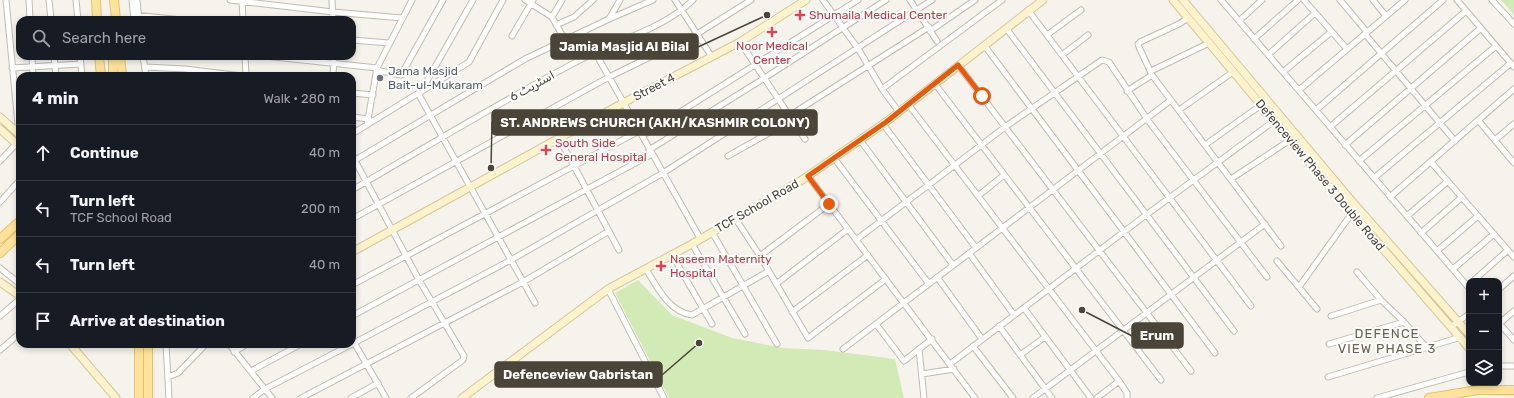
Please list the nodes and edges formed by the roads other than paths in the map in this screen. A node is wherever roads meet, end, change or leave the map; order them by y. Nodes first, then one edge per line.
1 (6, 0) edge
2 (29, 0) edge
3 (49, 0) edge
4 (76, 0) edge
5 (96, 0) edge
6 (114, 0) edge
7 (132, 0) edge
8 (138, 0) edge
9 (230, 0) edge
10 (332, 0) edge
11 (412, 0) edge
12 (443, 0) edge
13 (473, 0) edge
14 (503, 0) edge
15 (525, 0) edge
16 (562, 0) edge
17 (593, 0) edge
18 (620, 0) edge
19 (653, 0) edge
20 (675, 0) edge
21 (693, 0) edge
22 (751, 0) edge
23 (806, 0) edge
24 (824, 0) edge
25 (858, 0) edge
26 (886, 0) edge
27 (910, 0) edge
28 (932, 0) edge
29 (975, 0) edge
30 (1002, 0) edge
31 (1043, 0) edge
32 (1262, 0) edge
33 (1298, 0) edge
34 (1304, 0) edge
35 (1340, 0) edge
36 (1373, 0) edge
37 (1405, 0) edge
38 (1443, 0) edge
39 (1457, 0) edge
40 (1492, 0) edge
41 (242, 1) edge
42 (1181, 1) edge
43 (1224, 1) edge
44 (532, 2) edge
45 (916, 9) junction
46 (1028, 10) junction
47 (1081, 10) dead end
48 (682, 11) junction
49 (1466, 11) junction
50 (333, 12) junction
51 (1315, 13) junction
52 (30, 16) edge
53 (51, 16) edge
54 (78, 16) edge
55 (97, 16) edge
56 (116, 16) edge
57 (136, 16) edge
58 (136, 16) edge
59 (243, 16) edge
60 (333, 16) edge
61 (835, 16) junction
62 (1386, 16) junction
63 (402, 18) junction
64 (552, 18) junction
65 (1188, 18) junction
66 (609, 19) junction
67 (1238, 21) junction
68 (1514, 24) edge
69 (556, 25) junction
70 (844, 28) junction
71 (1006, 28) junction
72 (1481, 28) junction
73 (930, 29) junction
74 (583, 31) junction
75 (1331, 32) junction
76 (1366, 33) junction
77 (697, 34) junction
78 (1047, 35) junction
79 (1088, 35) dead end
80 (512, 36) dead end
81 (1254, 39) junction
82 (356, 40) edge
83 (565, 40) junction
84 (937, 41) dead end
85 (740, 42) junction
86 (389, 43) junction
87 (1220, 43) junction
88 (984, 45) junction
89 (1211, 45) junction
90 (1496, 46) junction
91 (857, 47) junction
92 (1347, 49) junction
93 (594, 52) junction
94 (1381, 53) junction
95 (1062, 55) junction
96 (1268, 55) junction
97 (712, 57) junction
98 (32, 60) edge
99 (54, 60) edge
100 (80, 60) edge
101 (99, 60) edge
102 (113, 60) edge
103 (120, 60) edge
104 (144, 60) edge
105 (245, 60) edge
106 (296, 60) edge
107 (334, 60) edge
108 (81, 64) junction
109 (55, 65) junction
110 (334, 65) junction
111 (958, 65) junction
112 (1512, 65) edge
113 (754, 66) junction
114 (868, 66) junction
115 (32, 67) junction
116 (145, 67) junction
117 (12, 68) junction
118 (376, 69) junction
119 (1396, 71) junction
120 (33, 72) edge
121 (56, 72) edge
122 (82, 72) edge
123 (101, 72) edge
124 (113, 72) edge
125 (122, 72) edge
126 (146, 72) edge
127 (209, 72) edge
128 (246, 72) edge
129 (333, 72) edge
130 (1233, 72) junction
131 (1283, 72) junction
132 (1152, 73) junction
133 (1078, 75) junction
134 (609, 77) junction
135 (763, 79) junction
136 (935, 84) junction
137 (1411, 88) junction
138 (882, 89) junction
139 (1514, 89) edge
140 (1299, 90) junction
141 (1127, 91) junction
142 (356, 93) edge
143 (1054, 93) junction
144 (419, 94) junction
145 (372, 95) junction
146 (777, 98) junction
147 (1171, 100) junction
148 (623, 103) junction
149 (908, 104) junction
150 (1261, 105) junction
151 (1425, 106) junction
152 (1031, 109) junction
153 (1179, 110) junction
154 (1316, 110) junction
155 (16, 111) edge
156 (899, 112) junction
157 (431, 116) junction
158 (0, 117) edge
159 (356, 117) edge
160 (791, 118) junction
161 (369, 119) junction
162 (1147, 119) junction
163 (1478, 120) junction
164 (1274, 121) junction
165 (1440, 123) junction
166 (882, 124) junction
167 (1514, 124) edge
168 (368, 125) junction
169 (1005, 127) junction
170 (1330, 127) junction
171 (0, 129) edge
172 (639, 130) junction
173 (16, 131) edge
174 (356, 132) edge
175 (16, 134) edge
176 (442, 136) junction
177 (642, 136) junction
178 (1124, 136) junction
179 (9, 137) junction
180 (559, 138) junction
181 (805, 139) dead end
182 (860, 140) junction
183 (1290, 140) junction
184 (1495, 140) junction
185 (1454, 141) junction
186 (16, 143) edge
187 (1345, 144) junction
188 (1205, 145) junction
189 (1299, 145) junction
190 (982, 146) junction
191 (16, 147) edge
192 (651, 152) junction
193 (1100, 154) junction
194 (728, 156) dead end
195 (834, 158) junction
196 (356, 159) edge
197 (1513, 159) edge
198 (0, 161) edge
199 (456, 161) junction
200 (1359, 161) junction
201 (1218, 162) junction
202 (1431, 162) junction
203 (356, 166) edge
204 (574, 166) junction
205 (956, 166) junction
206 (1078, 171) junction
207 (663, 173) junction
208 (1004, 175) junction
209 (808, 176) junction
210 (1374, 178) junction
211 (1231, 179) junction
212 (1194, 180) junction
213 (1448, 181) junction
214 (366, 182) junction
215 (16, 184) edge
216 (929, 185) junction
217 (470, 187) junction
218 (356, 188) edge
219 (586, 189) junction
220 (1053, 190) junction
221 (978, 196) junction
222 (1170, 197) junction
223 (1390, 197) junction
224 (1462, 197) junction
225 (0, 202) edge
226 (379, 203) junction
227 (906, 203) junction
228 (829, 204) junction
229 (1029, 208) junction
230 (598, 211) junction
231 (1352, 213) junction
232 (485, 214) junction
233 (1146, 215) junction
234 (1407, 216) junction
235 (1478, 216) junction
236 (356, 217) edge
237 (735, 218) junction
238 (881, 221) junction
239 (1265, 224) junction
240 (16, 225) edge
241 (1002, 228) junction
242 (393, 229) junction
243 (848, 229) junction
244 (609, 231) junction
245 (712, 232) junction
246 (1124, 232) junction
247 (1421, 233) junction
248 (1494, 234) junction
249 (498, 237) junction
250 (699, 237) junction
251 (16, 238) edge
252 (0, 239) edge
253 (856, 240) junction
254 (1241, 242) junction
255 (692, 244) junction
256 (1281, 246) dead end
257 (976, 248) junction
258 (356, 250) edge
259 (619, 250) dead end
260 (1099, 250) junction
261 (1508, 250) junction
262 (1437, 251) junction
263 (0, 253) edge
264 (969, 253) junction
265 (672, 254) junction
266 (868, 254) junction
267 (406, 256) junction
268 (760, 256) junction
269 (1514, 256) edge
270 (511, 260) junction
271 (1217, 261) junction
272 (1278, 261) dead end
273 (953, 265) junction
274 (0, 268) edge
275 (646, 268) junction
276 (1075, 269) junction
277 (1453, 269) junction
278 (769, 271) junction
279 (1357, 272) dead end
280 (1514, 276) edge
281 (1267, 277) dead end
282 (937, 278) junction
283 (1194, 278) junction
284 (1476, 278) edge
285 (886, 279) junction
286 (419, 280) junction
287 (16, 281) edge
288 (0, 282) edge
289 (356, 282) edge
290 (523, 282) junction
291 (776, 284) junction
292 (929, 284) junction
293 (1466, 284) edge
294 (1502, 286) edge
295 (744, 287) junction
296 (1299, 287) junction
297 (1049, 288) junction
298 (608, 289) junction
299 (16, 293) edge
300 (1171, 295) junction
301 (723, 296) junction
302 (1381, 300) junction
303 (16, 302) edge
304 (432, 302) junction
305 (904, 302) junction
306 (534, 303) dead end
307 (1251, 306) dead end
308 (702, 308) junction
309 (1024, 308) junction
310 (1317, 309) dead end
311 (1514, 311) edge
312 (792, 312) junction
313 (1147, 313) junction
314 (356, 314) edge
315 (1014, 315) junction
316 (0, 316) edge
317 (1331, 316) dead end
318 (1466, 316) edge
319 (1502, 321) edge
320 (444, 322) junction
321 (1404, 322) junction
322 (1459, 322) junction
323 (712, 324) dead end
324 (876, 324) junction
325 (999, 326) junction
326 (1452, 326) junction
327 (1502, 326) edge
328 (1122, 330) junction
329 (1466, 330) edge
330 (1234, 331) dead end
331 (744, 334) dead end
332 (16, 336) edge
333 (1045, 337) junction
334 (1461, 337) junction
335 (932, 339) junction
336 (982, 339) junction
337 (356, 340) edge
338 (1514, 340) edge
339 (777, 344) dead end
340 (1329, 344) dead end
341 (1466, 344) edge
342 (974, 346) junction
343 (1426, 347) junction
344 (73, 348) edge
345 (139, 348) edge
346 (148, 348) edge
347 (166, 348) edge
348 (202, 348) edge
349 (232, 348) edge
350 (240, 348) edge
351 (294, 348) edge
352 (341, 348) edge
353 (356, 348) edge
354 (843, 349) dead end
355 (919, 349) junction
356 (0, 350) edge
357 (1095, 350) junction
358 (234, 352) junction
359 (1215, 353) dead end
360 (1020, 355) junction
361 (366, 364) junction
362 (950, 364) junction
363 (1502, 366) edge
364 (1514, 366) edge
365 (954, 369) junction
366 (1070, 370) junction
367 (1191, 370) dead end
368 (251, 371) junction
369 (1466, 373) edge
370 (922, 374) junction
371 (168, 377) junction
372 (1328, 377) dead end
373 (1161, 380) dead end
374 (1119, 381) junction
375 (378, 383) junction
376 (265, 389) junction
377 (1045, 389) junction
378 (1514, 390) edge
379 (139, 395) edge
380 (116, 398) edge
381 (148, 398) edge
382 (169, 398) edge
383 (253, 398) edge
384 (272, 398) edge
385 (301, 398) edge
386 (351, 398) edge
387 (386, 398) edge
388 (411, 398) edge
389 (462, 398) edge
390 (664, 398) edge
391 (924, 398) edge
392 (975, 398) edge
393 (1013, 398) edge
394 (1033, 398) edge
395 (1052, 398) edge
396 (1091, 398) edge
397 (1097, 398) edge
398 (1127, 398) edge
399 (1376, 398) edge
400 (1429, 398) edge

1 - 117 street
2 - 52 street
3 - 53 street
4 - 54 street
5 - 55 main road
6 - 56 main road
7 - 57 street
8 - 58 street
9 - 41 street
10 - 50 street
11 - 63 street
12 - 118 street
13 - 144 street
14 - 144 street
15 - 44 street
16 - 64 street
17 - 69 street
18 - 66 street
19 - 66 street
20 - 48 street
21 - 48 street, اسٹریٹ 6
22 - 77 street
23 - 85 street, Street 4
24 - 61 street
25 - 61 street
26 - 70 street
27 - 45 street
28 - 45 street
29 - 73 street
30 - 138 street
31 - 46 street, TCF School Road
32 - 67 street
33 - 81 street
34 - 51 street
35 - 76 street
36 - 62 street
37 - 62 street
38 - 94 street
39 - 49 street
40 - 68 street
41 - 50 street
41 - 59 street
42 - 65 street, Defenceview Phase 3 Double Road
42 - 87 street
43 - 67 street
44 - 64 street
44 - 80 street
45 - 73 street
45 - 91 street
46 - 71 street, TCF School Road
46 - 78 street
47 - 78 street
48 - 77 street
48 - 93 street, اسٹریٹ 6
49 - 72 street
49 - 119 street
50 - 60 street
50 - 63 street
51 - 75 street
51 - 96 street
61 - 70 street
61 - 113 street
62 - 76 street
63 - 86 street
64 - 69 street
65 - 89 street, Defenceview Phase 3 Double Road
65 - 132 street
66 - 74 street
67 - 81 street
69 - 83 street
70 - 91 street
70 - 135 street
71 - 88 street, TCF School Road
71 - 143 street
72 - 90 street
72 - 137 street
73 - 84 street
73 - 114 street
74 - 83 street
74 - 93 street
75 - 92 street
75 - 131 street
76 - 92 street
76 - 94 street
77 - 97 street
77 - 134 street
78 - 95 street
79 - 95 street
81 - 96 street
82 - 86 street
83 - 157 street
85 - 97 street, Street 4
85 - 113 street
86 - 118 street
87 - 89 street
87 - 189 street
88 - 111 street, TCF School Road
88 - 152 street
89 - 130 street, Defenceview Phase 3 Double Road
89 - 132 street
90 - 112 street
90 - 151 street
91 - 114 street
91 - 146 street
92 - 140 street
93 - 134 street
93 - 176 street, اسٹریٹ 6
94 - 119 street
94 - 154 street
95 - 133 street
96 - 131 street
97 - 148 street, Street 4
98 - 115 street
99 - 109 street
100 - 108 street
101 - 123 main road
102 - 124 main road
103 - 125 main road
104 - 116 street
105 - 128 street
106 - 110 street
107 - 110 street
108 - 109 street
108 - 122 street
109 - 115 street
109 - 121 street
110 - 118 street
110 - 129 street
111 - 136 street, TCF School Road
111 - 169 street
112 - 165 street
113 - 135 street
113 - 177 street
114 - 138 street
114 - 160 street
115 - 117 street
115 - 120 street
116 - 126 street
116 - 127 street
117 - 155 street
118 - 145 street
119 - 137 street
119 - 170 street
130 - 150 street, Defenceview Phase 3 Double Road
130 - 153 street
131 - 140 street
132 - 141 street
132 - 147 street
133 - 141 street
133 - 143 street
133 - 178 street
134 - 148 street
134 - 199 street
135 - 146 street
135 - 192 street
136 - 149 street, TCF School Road
136 - 190 street
137 - 151 street
137 - 187 street
138 - 156 street
139 - 163 street
140 - 154 street
141 - 162 street
142 - 145 street
143 - 152 street
143 - 193 street
144 - 157 street
144 - 168 street
145 - 161 street
146 - 160 street
146 - 207 street
147 - 153 street
147 - 162 street
148 - 172 street
148 - 180 street, Street 4
149 - 156 street, TCF School Road
149 - 205 street
150 - 164 street, Defenceview Phase 3 Double Road
150 - 188 street
151 - 165 street
151 - 200 street
152 - 169 street
152 - 206 street
153 - 188 street
154 - 170 street
156 - 166 street, TCF School Road
157 - 176 street
157 - 196 street
158 - 173 street
159 - 161 street
160 - 181 street
160 - 194 street
161 - 168 street
162 - 178 street
162 - 212 street
163 - 184 street
163 - 185 street
164 - 183 street, Defenceview Phase 3 Double Road
164 - 201 street
165 - 185 street
165 - 210 street
166 - 182 street, TCF School Road
166 - 216 street
167 - 184 street
168 - 174 street
169 - 190 street
169 - 220 street
170 - 187 street
171 - 179 street
172 - 177 street
172 - 204 street
175 - 179 street
176 - 199 street
176 - 214 street, اسٹریٹ 6
177 - 192 street
178 - 193 street
178 - 222 street
179 - 186 street
180 - 204 street
180 - 217 street, Street 4
182 - 195 street, TCF School Road
182 - 227 street
183 - 189 street, Defenceview Phase 3 Double Road
183 - 211 street
184 - 197 street
185 - 202 street
187 - 200 street
188 - 201 street
189 - 231 street, Defenceview Phase 3 Double Road
189 - 322 street
190 - 205 street
190 - 208 street
191 - 198 street
192 - 207 street
192 - 219 street
193 - 206 street
193 - 233 street
195 - 209 street, TCF School Road
195 - 238 street
199 - 217 street
199 - 226 street
200 - 210 street
201 - 211 street
201 - 212 street
202 - 213 street
202 - 223 street
203 - 214 street
204 - 219 street
204 - 232 street
205 - 216 street
205 - 221 street
206 - 220 street
206 - 246 street
207 - 230 street
207 - 250 street
208 - 221 street
208 - 229 street
209 - 228 street
209 - 237 street, TCF School Road
210 - 223 street
211 - 239 street
212 - 222 street
212 - 254 street
213 - 224 street
213 - 234 street
214 - 218 street, اسٹریٹ 6
214 - 226 street
215 - 225 street
216 - 227 street
216 - 257 street
217 - 232 street
217 - 242 street, Street 4
219 - 230 street
219 - 249 street
220 - 229 street
220 - 260 street
221 - 241 street
222 - 233 street
222 - 271 street
223 - 234 street
224 - 235 street
224 - 247 street
226 - 236 street
226 - 242 street
227 - 238 street
227 - 273 street
228 - 243 street
228 - 268 street
229 - 241 street
229 - 276 street
230 - 244 street
230 - 270 street
231 - 296 street
231 - 326 street, Defenceview Phase 3 Double Road
232 - 249 street
232 - 267 street
233 - 246 street
233 - 283 street
234 - 247 street
235 - 248 street
235 - 262 street
237 - 245 street, TCF School Road
237 - 268 street
238 - 253 street
238 - 292 street
239 - 254 street
239 - 256 street
240 - 252 main road
241 - 257 street
241 - 297 street
242 - 258 street, Street 4
242 - 267 street
243 - 253 street
243 - 291 street
244 - 259 street
244 - 290 street
245 - 250 street, TCF School Road
245 - 295 street
246 - 260 street
246 - 300 street
247 - 262 street
248 - 261 street
248 - 277 street
249 - 270 street
249 - 286 street
250 - 255 street, TCF School Road
251 - 263 main road
253 - 266 street
254 - 271 street
254 - 281 street
255 - 265 street, TCF School Road
255 - 301 street
257 - 264 street
260 - 276 street
260 - 313 street
261 - 269 street
261 - 284 street
262 - 277 street
264 - 273 street
264 - 315 street
265 - 275 street, TCF School Road
265 - 308 street
266 - 285 street
266 - 312 street
267 - 286 street
267 - 289 street
268 - 278 street
270 - 290 street
270 - 304 street
271 - 283 street
271 - 307 street
272 - 296 street
273 - 282 street
274 - 287 street
275 - 298 street, TCF School Road
275 - 308 street
276 - 297 street
276 - 328 street
277 - 293 street
278 - 291 street
278 - 295 street
279 - 302 street
280 - 294 street
282 - 292 street
282 - 336 street
283 - 300 street
283 - 330 street
285 - 305 street
285 - 312 street
286 - 304 street
286 - 314 street
288 - 299 street
290 - 306 street
290 - 320 street
291 - 312 street
292 - 305 street
295 - 301 street
295 - 339 street
296 - 310 street
297 - 309 street
297 - 357 street
298 - 389 street, TCF School Road
298 - 390 street
300 - 313 street
300 - 359 street
301 - 308 street
301 - 331 street
302 - 317 street
302 - 321 street
303 - 316 street
304 - 320 street
304 - 337 street
305 - 324 street
305 - 335 street
308 - 323 street
309 - 315 street
309 - 333 street
311 - 319 street
313 - 328 street
313 - 367 street
315 - 325 street
318 - 322 street
320 - 361 street
320 - 388 street
321 - 340 street
321 - 343 street
322 - 326 street
322 - 329 street
324 - 354 street
324 - 355 street
325 - 336 street
325 - 360 street
326 - 334 street, Defenceview Phase 3 Double Road
327 - 338 street
328 - 357 street
328 - 373 street
332 - 356 street
333 - 360 street
333 - 366 street
334 - 341 street, Defenceview Phase 3 Double Road
334 - 343 street
335 - 355 street
335 - 362 street
336 - 342 street
342 - 362 street
342 - 393 street
343 - 372 street
344 - 380 street
345 - 379 main road
346 - 381 main road
347 - 371 street
348 - 371 street
349 - 358 street
350 - 358 street
351 - 368 street
352 - 376 street
353 - 361 street
355 - 370 street
357 - 366 street
357 - 374 street
358 - 368 street
360 - 377 street
361 - 375 street
361 - 385 street
362 - 365 street
363 - 364 street
365 - 370 street
365 - 392 street
366 - 377 street
366 - 396 street
368 - 376 street
369 - 399 street
370 - 391 street
371 - 382 street
374 - 397 street
374 - 398 street
375 - 386 street
375 - 387 street
376 - 383 street
376 - 384 street
377 - 394 street
377 - 395 street
378 - 400 main road

